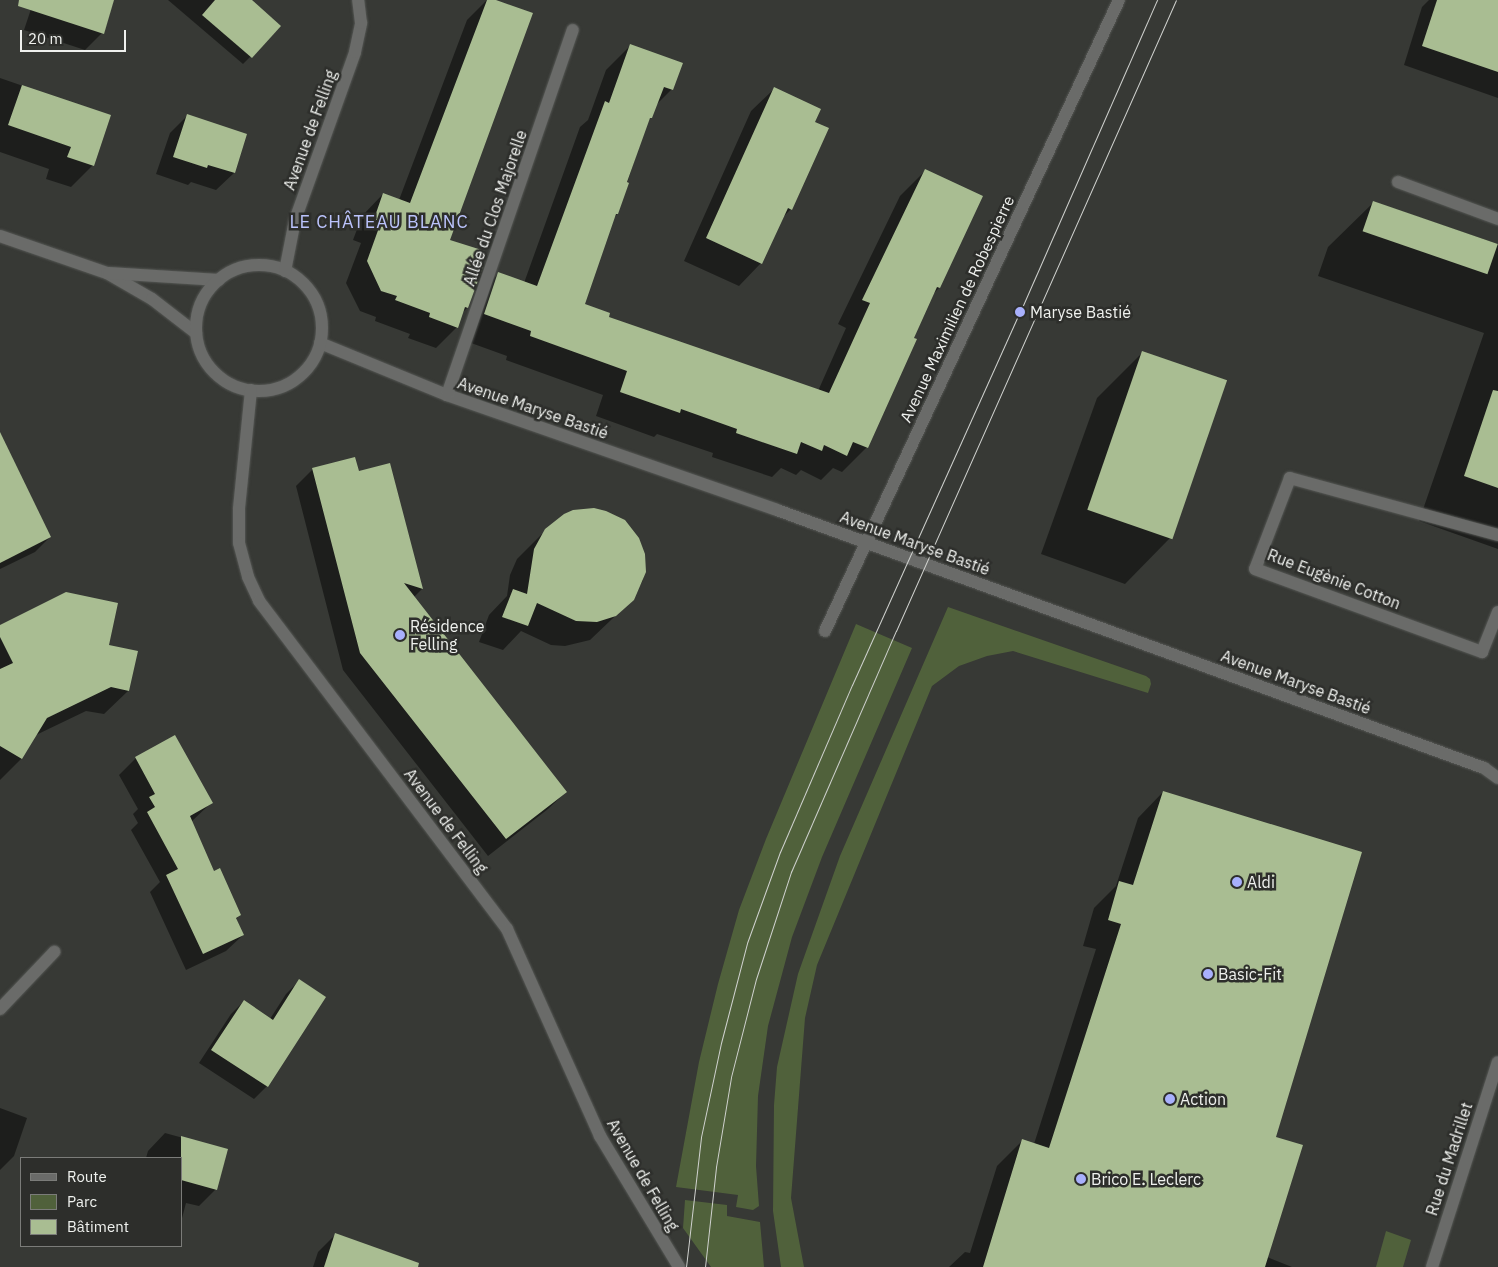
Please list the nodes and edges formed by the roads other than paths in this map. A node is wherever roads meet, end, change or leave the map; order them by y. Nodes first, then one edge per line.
1 (358, 0) edge
2 (1119, 0) edge
3 (573, 30) dead end
4 (1398, 182) dead end
5 (1498, 219) edge
6 (0, 236) edge
7 (285, 271) junction
8 (107, 273) junction
9 (219, 280) junction
10 (196, 333) junction
11 (320, 343) junction
12 (251, 390) junction
13 (447, 396) junction
14 (1498, 535) edge
15 (866, 542) junction
16 (1498, 612) edge
17 (825, 631) dead end
18 (1498, 778) edge
19 (54, 952) dead end
20 (0, 1009) edge
21 (1498, 1062) edge
22 (679, 1267) edge
23 (1432, 1267) edge

1 - 7 street, Avenue de Felling
2 - 15 street, Avenue Maximilien de Robespierre
3 - 13 street, Allée du Clos Majorelle
4 - 5 street
6 - 8 street
7 - 9 street
7 - 11 street
8 - 9 street
8 - 10 street
9 - 10 street
10 - 12 street
11 - 12 street
11 - 13 street, Avenue Maryse Bastié
12 - 22 street, Avenue de Felling
13 - 15 street, Avenue Maryse Bastié
14 - 16 street, Rue Eugènie Cotton
15 - 17 street, Avenue Maximilien de Robespierre
15 - 18 street, Avenue Maryse Bastié
19 - 20 street
21 - 23 street, Rue du Madrillet

